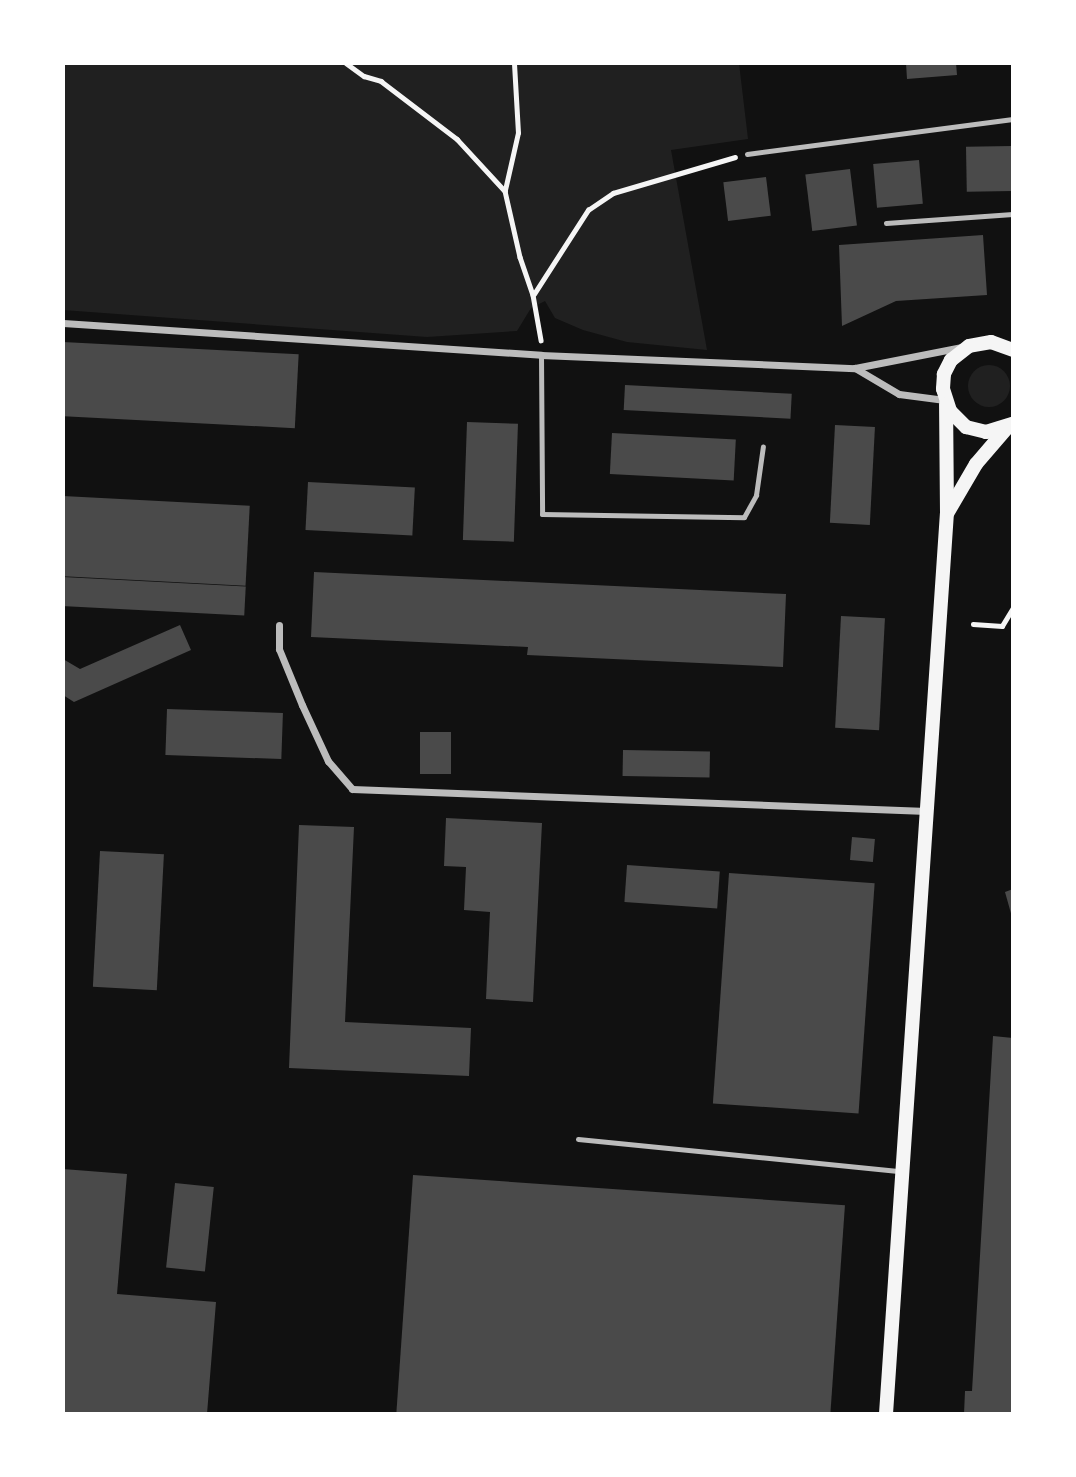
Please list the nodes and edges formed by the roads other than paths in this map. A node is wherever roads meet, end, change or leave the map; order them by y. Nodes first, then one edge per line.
1 (1013, 119) edge
2 (747, 154) road end
3 (1013, 214) edge
4 (886, 223) dead end
5 (63, 323) edge
6 (969, 346) junction
7 (1013, 350) edge
8 (541, 355) junction
9 (855, 368) junction
10 (945, 402) junction
11 (1010, 426) edge
12 (763, 446) dead end
13 (947, 513) junction
14 (279, 625) dead end
15 (929, 811) junction
16 (578, 1139) dead end
17 (904, 1171) junction
18 (886, 1414) edge

1 - 2 lane
3 - 4 lane
5 - 8 street
6 - 7 main road
6 - 9 street
6 - 10 main road
8 - 9 street
8 - 12 lane
9 - 10 street
10 - 11 main road
10 - 13 main road
11 - 13 main road
13 - 15 main road
14 - 15 street
15 - 17 main road
16 - 17 lane
17 - 18 main road

